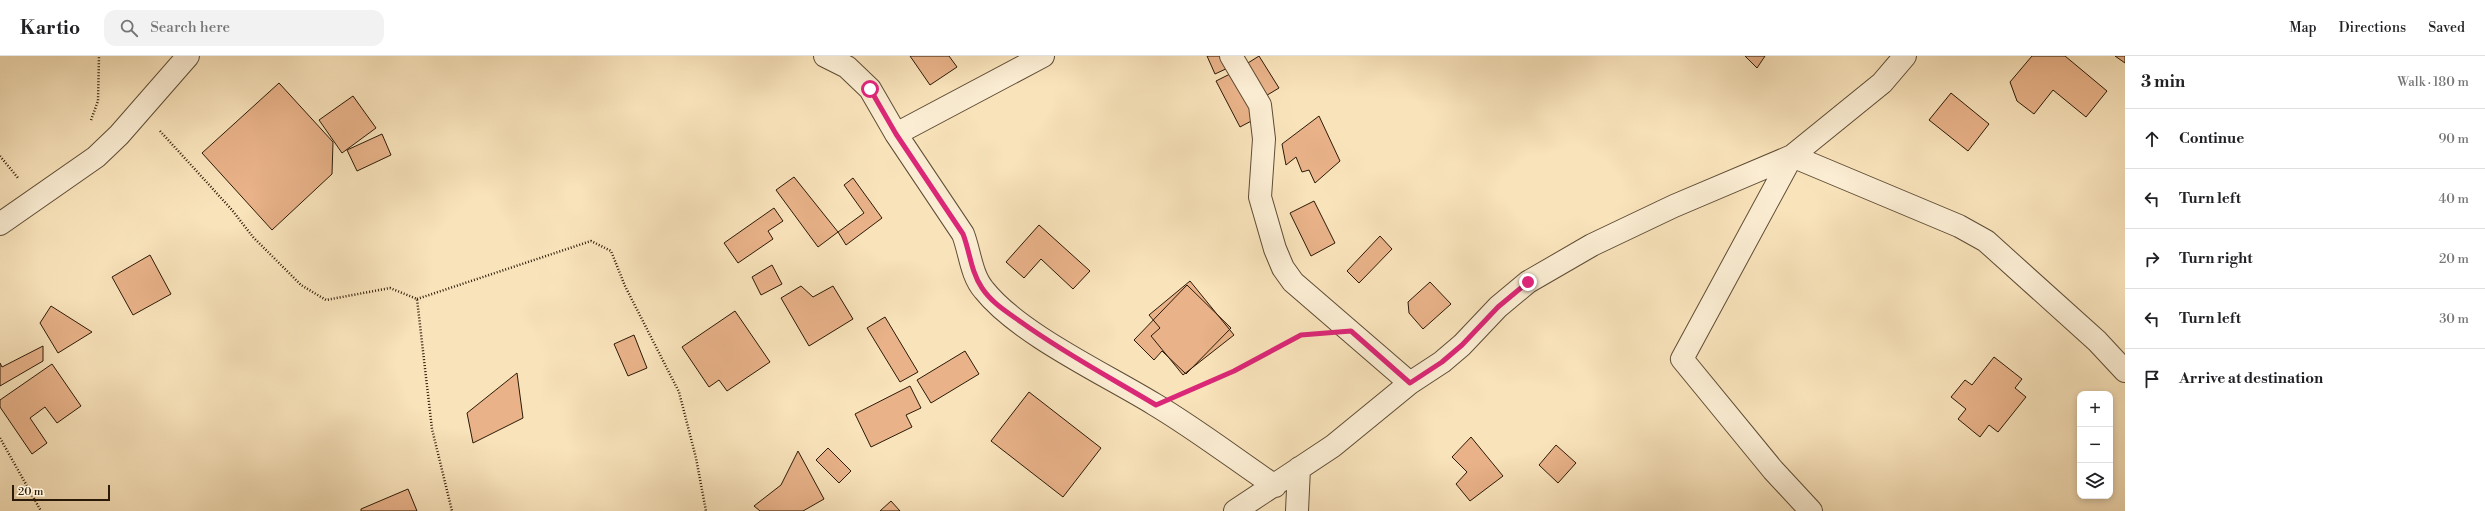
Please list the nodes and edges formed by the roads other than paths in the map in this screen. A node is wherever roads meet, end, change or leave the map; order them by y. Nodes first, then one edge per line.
1 (188, 56) edge
2 (824, 56) edge
3 (1043, 56) edge
4 (1231, 56) edge
5 (1905, 56) edge
6 (896, 134) junction
7 (1792, 156) junction
8 (0, 224) edge
9 (2125, 370) edge
10 (1410, 383) junction
11 (1299, 468) junction
12 (1274, 486) junction
13 (1235, 511) edge
14 (1297, 511) edge
15 (1811, 511) edge

1 - 8 street
2 - 6 street
3 - 6 street
4 - 10 street
5 - 7 street
6 - 12 street
7 - 9 street
7 - 10 street
7 - 15 street
10 - 11 street
11 - 12 street
11 - 14 street
12 - 13 street

